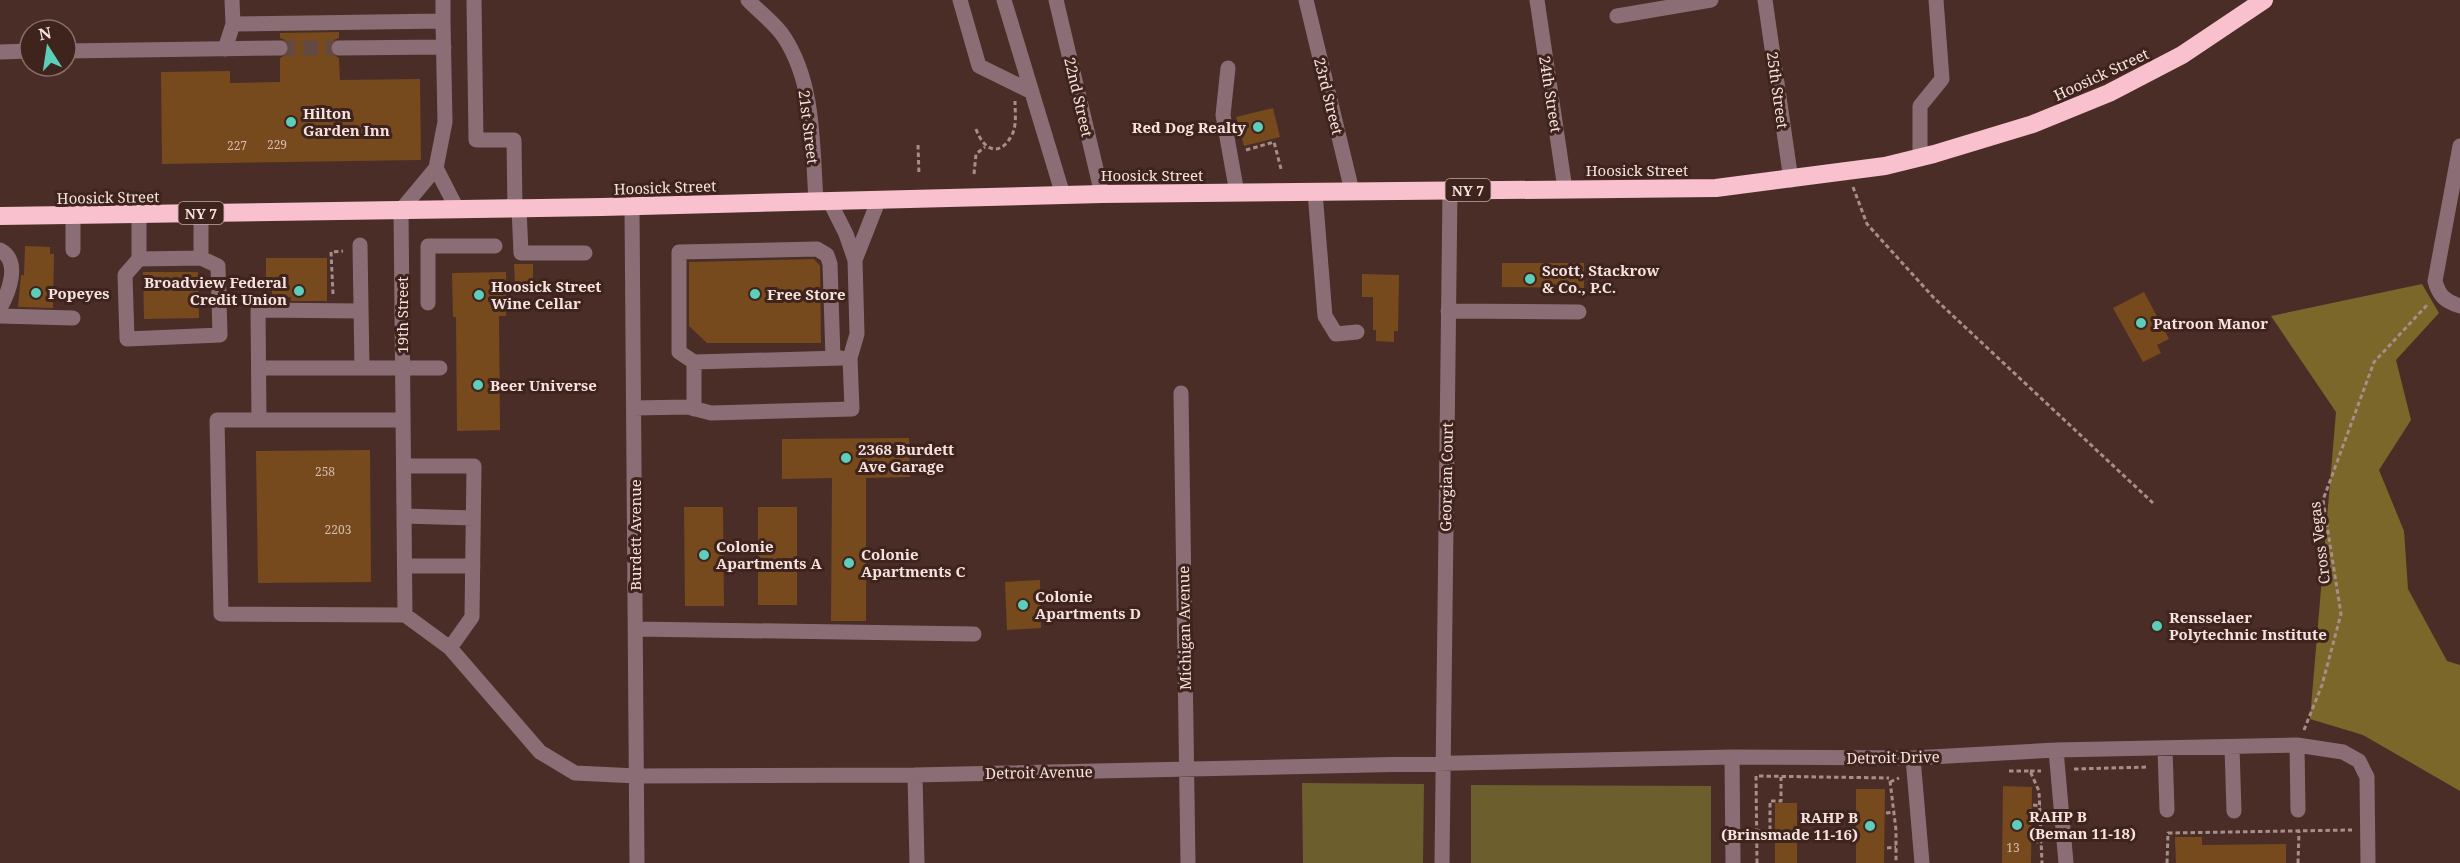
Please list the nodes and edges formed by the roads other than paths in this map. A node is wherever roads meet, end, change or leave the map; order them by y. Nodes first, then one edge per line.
1 (232, 0) edge
2 (443, 0) edge
3 (474, 0) edge
4 (748, 0) edge
5 (960, 0) edge
6 (1004, 0) edge
7 (1056, 0) edge
8 (1306, 0) edge
9 (1537, 0) edge
10 (1712, 0) edge
11 (1765, 0) edge
12 (1936, 0) edge
13 (2264, 0) edge
14 (1617, 16) dead end
15 (443, 21) junction
16 (233, 24) junction
17 (444, 46) junction
18 (280, 48) tunnel mouth
19 (339, 48) tunnel mouth
20 (225, 49) junction
21 (18, 51) edge
22 (78, 51) edge
23 (0, 52) edge
24 (1228, 68) dead end
25 (1032, 92) junction
26 (2460, 146) edge
27 (1920, 158) junction
28 (436, 168) junction
29 (1791, 180) junction
30 (1565, 189) junction
31 (1352, 191) junction
32 (1450, 191) junction
33 (1315, 192) junction
34 (1237, 193) junction
35 (1102, 194) junction
36 (1063, 195) junction
37 (879, 199) junction
38 (822, 200) junction
39 (632, 207) junction
40 (517, 208) junction
41 (457, 209) junction
42 (401, 210) junction
43 (201, 213) junction
44 (139, 214) junction
45 (73, 215) junction
46 (0, 216) edge
47 (495, 246) dead end
48 (354, 248) road end
49 (73, 249) dead end
50 (0, 250) edge
51 (585, 254) dead end
52 (201, 258) junction
53 (139, 259) junction
54 (855, 260) junction
55 (428, 277) junction
56 (402, 278) junction
57 (428, 303) dead end
58 (2460, 306) edge
59 (0, 308) edge
60 (361, 311) junction
61 (1448, 311) junction
62 (1579, 312) dead end
63 (0, 316) edge
64 (73, 318) dead end
65 (1357, 332) dead end
66 (833, 358) junction
67 (850, 358) junction
68 (694, 362) junction
69 (259, 368) junction
70 (362, 368) junction
71 (403, 368) junction
72 (440, 368) dead end
73 (1181, 393) dead end
74 (634, 408) junction
75 (694, 408) junction
76 (259, 420) junction
77 (403, 420) junction
78 (404, 466) junction
79 (404, 516) junction
80 (473, 519) junction
81 (405, 566) junction
82 (473, 566) junction
83 (405, 615) junction
84 (635, 629) junction
85 (974, 634) dead end
86 (450, 648) junction
87 (2297, 745) junction
88 (2232, 747) junction
89 (2166, 748) junction
90 (2056, 750) junction
91 (1732, 757) junction
92 (1913, 758) junction
93 (1442, 763) junction
94 (1186, 768) junction
95 (915, 775) junction
96 (637, 776) junction
97 (2167, 810) dead end
98 (2298, 810) dead end
99 (2234, 811) dead end
100 (637, 863) edge
101 (917, 863) edge
102 (1188, 863) edge
103 (1442, 863) edge
104 (1733, 863) edge
105 (1922, 863) edge
106 (2066, 863) edge
107 (2368, 863) edge

1 - 16 street
2 - 15 street
3 - 40 street
4 - 38 street, 21st Street
5 - 25 street
6 - 25 street
7 - 35 street, 22nd Street
8 - 31 street, 23rd Street
9 - 30 street, 24th Street
10 - 14 street
11 - 29 street, 25th Street
12 - 27 street
13 - 27 highway, Hoosick Street / NY 7
15 - 16 street
15 - 17 street
16 - 20 street
17 - 19 street
17 - 28 street
18 - 20 street
20 - 22 street
21 - 23 street
24 - 34 street
25 - 36 street
26 - 58 street
27 - 29 highway, Hoosick Street / NY 7
28 - 41 street
28 - 42 street
29 - 30 highway, Hoosick Street / NY 7
30 - 32 highway, Hoosick Street / NY 7
31 - 32 highway, Hoosick Street / NY 7
31 - 33 highway, Hoosick Street / NY 7
32 - 61 street, Georgian Court
33 - 34 highway, Hoosick Street / NY 7
33 - 65 street
34 - 35 highway, Hoosick Street / NY 7
35 - 36 highway, Hoosick Street / NY 7
36 - 37 highway, Hoosick Street / NY 7
37 - 38 highway, Hoosick Street / NY 7
37 - 54 street
38 - 39 highway, Hoosick Street / NY 7
38 - 54 street
39 - 40 highway, Hoosick Street / NY 7
39 - 74 street, Burdett Avenue
40 - 41 highway, Hoosick Street / NY 7
40 - 51 street
41 - 42 highway, Hoosick Street / NY 7
42 - 43 highway, Hoosick Street / NY 7
42 - 56 street, 19th Street
43 - 44 highway, Hoosick Street / NY 7
43 - 52 street
44 - 45 highway, Hoosick Street / NY 7
44 - 53 street
45 - 46 highway, Hoosick Street / NY 7
45 - 49 street
47 - 55 street
48 - 60 street
50 - 59 street
52 - 53 street
52 - 53 street
54 - 67 street
55 - 56 street
55 - 57 street
56 - 71 street, 19th Street
60 - 69 street
60 - 70 street
61 - 62 street
61 - 93 street, Georgian Court
63 - 64 street
66 - 67 street
66 - 68 street
66 - 68 street
67 - 75 street
68 - 75 street
69 - 70 street
69 - 76 street
70 - 71 street
71 - 72 street
71 - 77 street, 19th Street
73 - 94 street, Michigan Avenue
74 - 75 street
74 - 84 street, Burdett Avenue
76 - 77 street
76 - 83 street
77 - 78 street, 19th Street
78 - 79 street, 19th Street
78 - 80 street
79 - 80 street
79 - 81 street, 19th Street
80 - 82 street
81 - 82 street
81 - 83 street, 19th Street
82 - 86 street
83 - 86 street, Detroit Avenue
84 - 85 street
84 - 96 street, Burdett Avenue
86 - 96 street, Detroit Avenue
87 - 88 street, Detroit Drive
87 - 98 street
87 - 107 street, Detroit Drive
88 - 89 street, Detroit Drive
88 - 99 street
89 - 90 street, Detroit Drive
89 - 97 street
90 - 92 street, Detroit Drive
90 - 106 street
91 - 92 street, Detroit Drive
91 - 93 street, Detroit Drive
91 - 104 street
92 - 105 street
93 - 94 street, Detroit Avenue
93 - 103 street, Georgian Court
94 - 95 street, Detroit Avenue
94 - 102 street, Michigan Avenue
95 - 96 street, Detroit Avenue
95 - 101 street
96 - 100 street, Burdett Avenue

